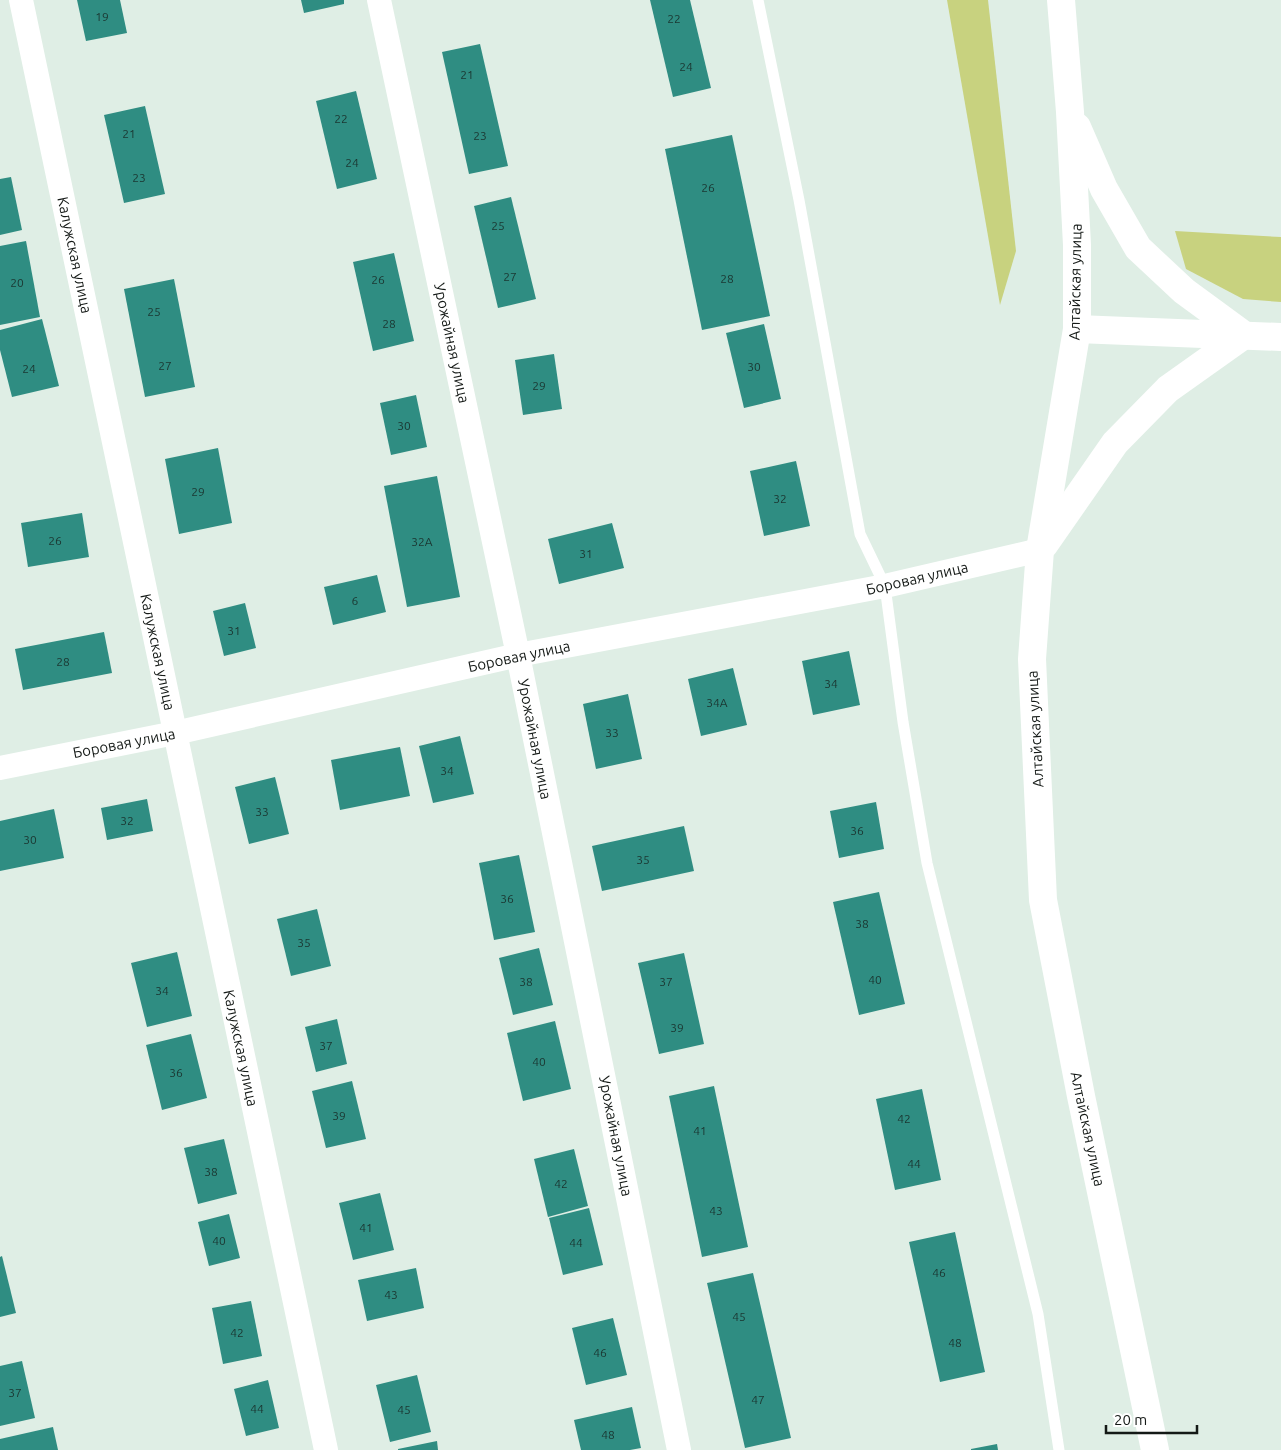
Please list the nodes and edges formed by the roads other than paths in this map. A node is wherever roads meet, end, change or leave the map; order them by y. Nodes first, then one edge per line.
1 (21, 0) edge
2 (379, 0) edge
3 (758, 0) edge
4 (1061, 0) edge
5 (1070, 112) junction
6 (1077, 328) junction
7 (1244, 335) junction
8 (1281, 337) edge
9 (1040, 550) junction
10 (885, 586) junction
11 (518, 655) junction
12 (175, 733) junction
13 (0, 768) edge
14 (326, 1450) edge
15 (679, 1450) edge
16 (1059, 1450) edge
17 (1155, 1450) edge

1 - 12 street, Калужская улица
2 - 11 street, Урожайная улица
3 - 10 lane
4 - 5 main road, Алтайская улица
5 - 6 main road, Алтайская улица
5 - 7 main road
6 - 7 main road
6 - 9 main road, Алтайская улица
7 - 8 main road
7 - 9 main road
9 - 10 street, Боровая улица
9 - 17 main road, Алтайская улица
10 - 11 street, Боровая улица
10 - 16 lane
11 - 12 street, Боровая улица
11 - 15 street, Урожайная улица
12 - 13 street, Боровая улица
12 - 14 street, Калужская улица

